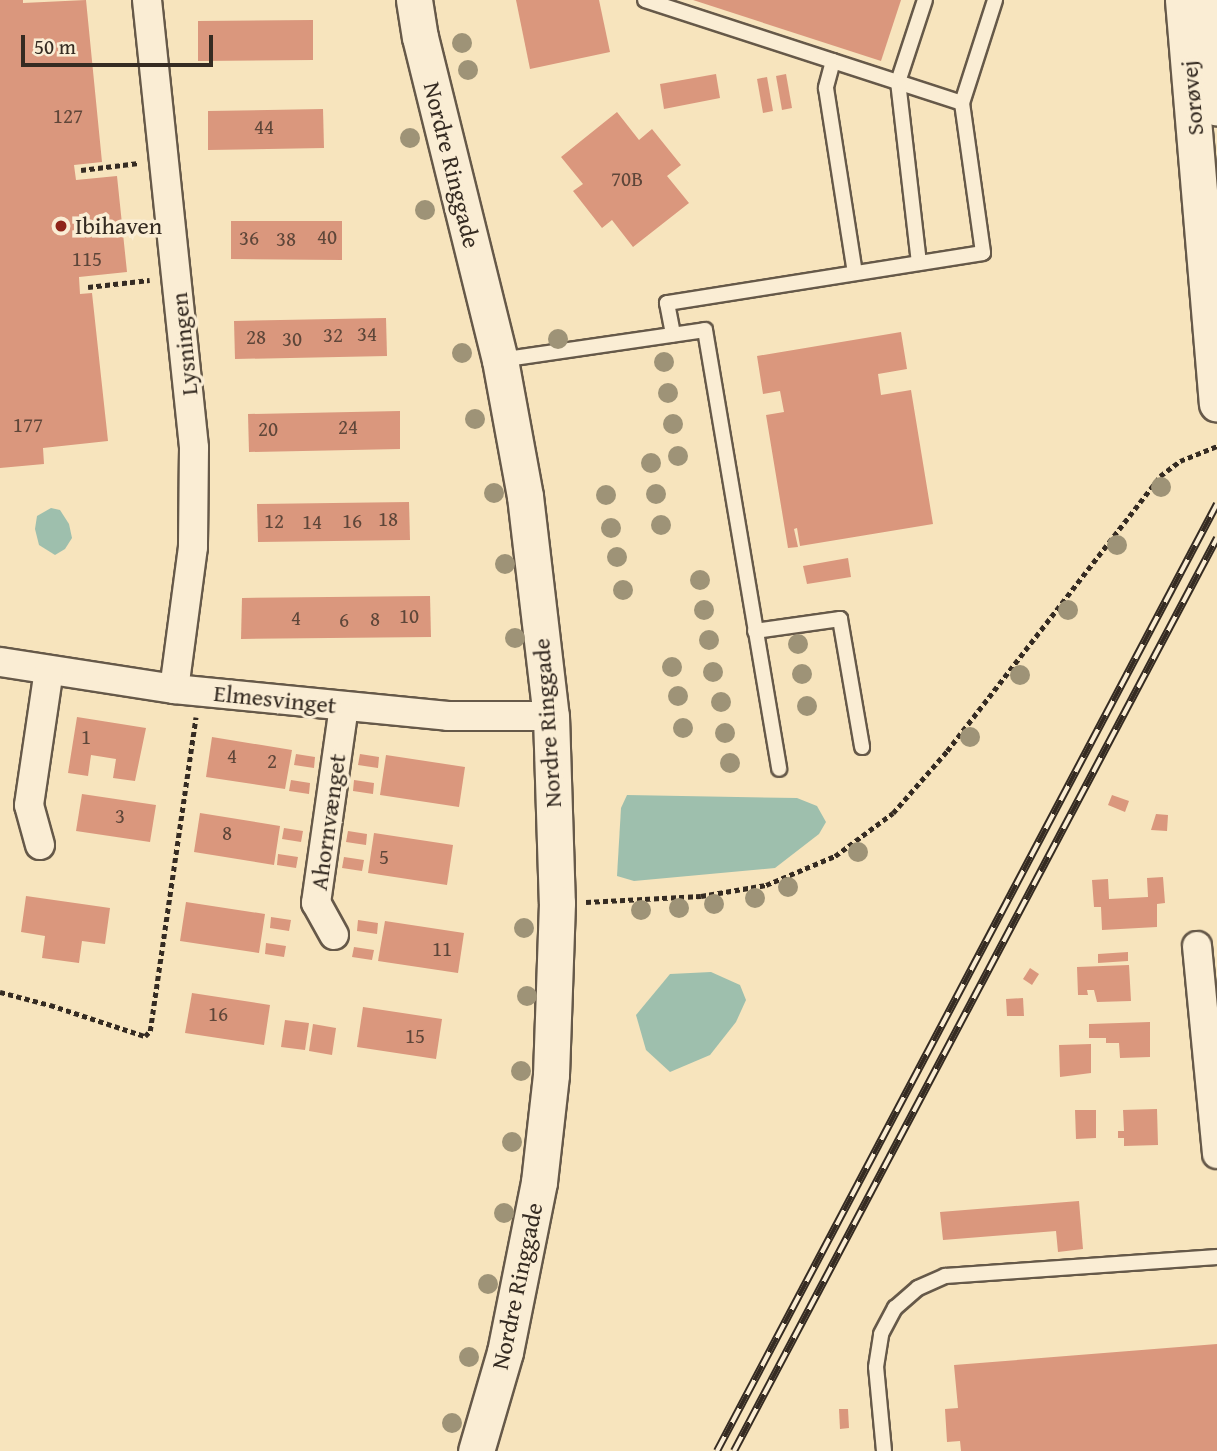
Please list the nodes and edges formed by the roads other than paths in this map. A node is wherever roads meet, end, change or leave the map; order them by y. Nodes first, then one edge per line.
1 (148, 0) edge
2 (414, 0) edge
3 (645, 0) edge
4 (925, 0) edge
5 (995, 0) edge
6 (1184, 0) edge
7 (1208, 0) edge
8 (834, 61) junction
9 (898, 82) junction
10 (962, 103) junction
11 (1217, 108) edge
12 (919, 263) junction
13 (856, 273) junction
14 (673, 334) junction
15 (500, 360) junction
16 (1217, 404) edge
17 (755, 631) junction
18 (0, 662) edge
19 (48, 670) junction
20 (187, 690) junction
21 (344, 706) junction
22 (551, 716) junction
23 (862, 747) dead end
24 (779, 769) dead end
25 (40, 845) dead end
26 (334, 935) dead end
27 (1197, 946) dead end
28 (1217, 1154) edge
29 (1217, 1257) edge
30 (476, 1451) edge
31 (884, 1451) edge

1 - 20 street, Lysningen
2 - 15 street, Nordre Ringgade
3 - 8 lane
4 - 9 lane
5 - 10 lane
6 - 16 street, Sorøvej
7 - 11 street, Sorøvej
8 - 9 lane
8 - 13 lane
9 - 10 lane
9 - 12 lane
10 - 12 lane
12 - 13 lane
13 - 14 lane
14 - 15 lane
14 - 17 lane
15 - 22 street, Nordre Ringgade
17 - 23 lane
17 - 24 lane
18 - 19 street, Elmesvinget
19 - 20 street, Elmesvinget
19 - 25 street
20 - 21 street, Elmesvinget
21 - 22 street, Elmesvinget
21 - 26 street, Ahornvænget
22 - 30 street, Nordre Ringgade
27 - 28 street
29 - 31 lane

